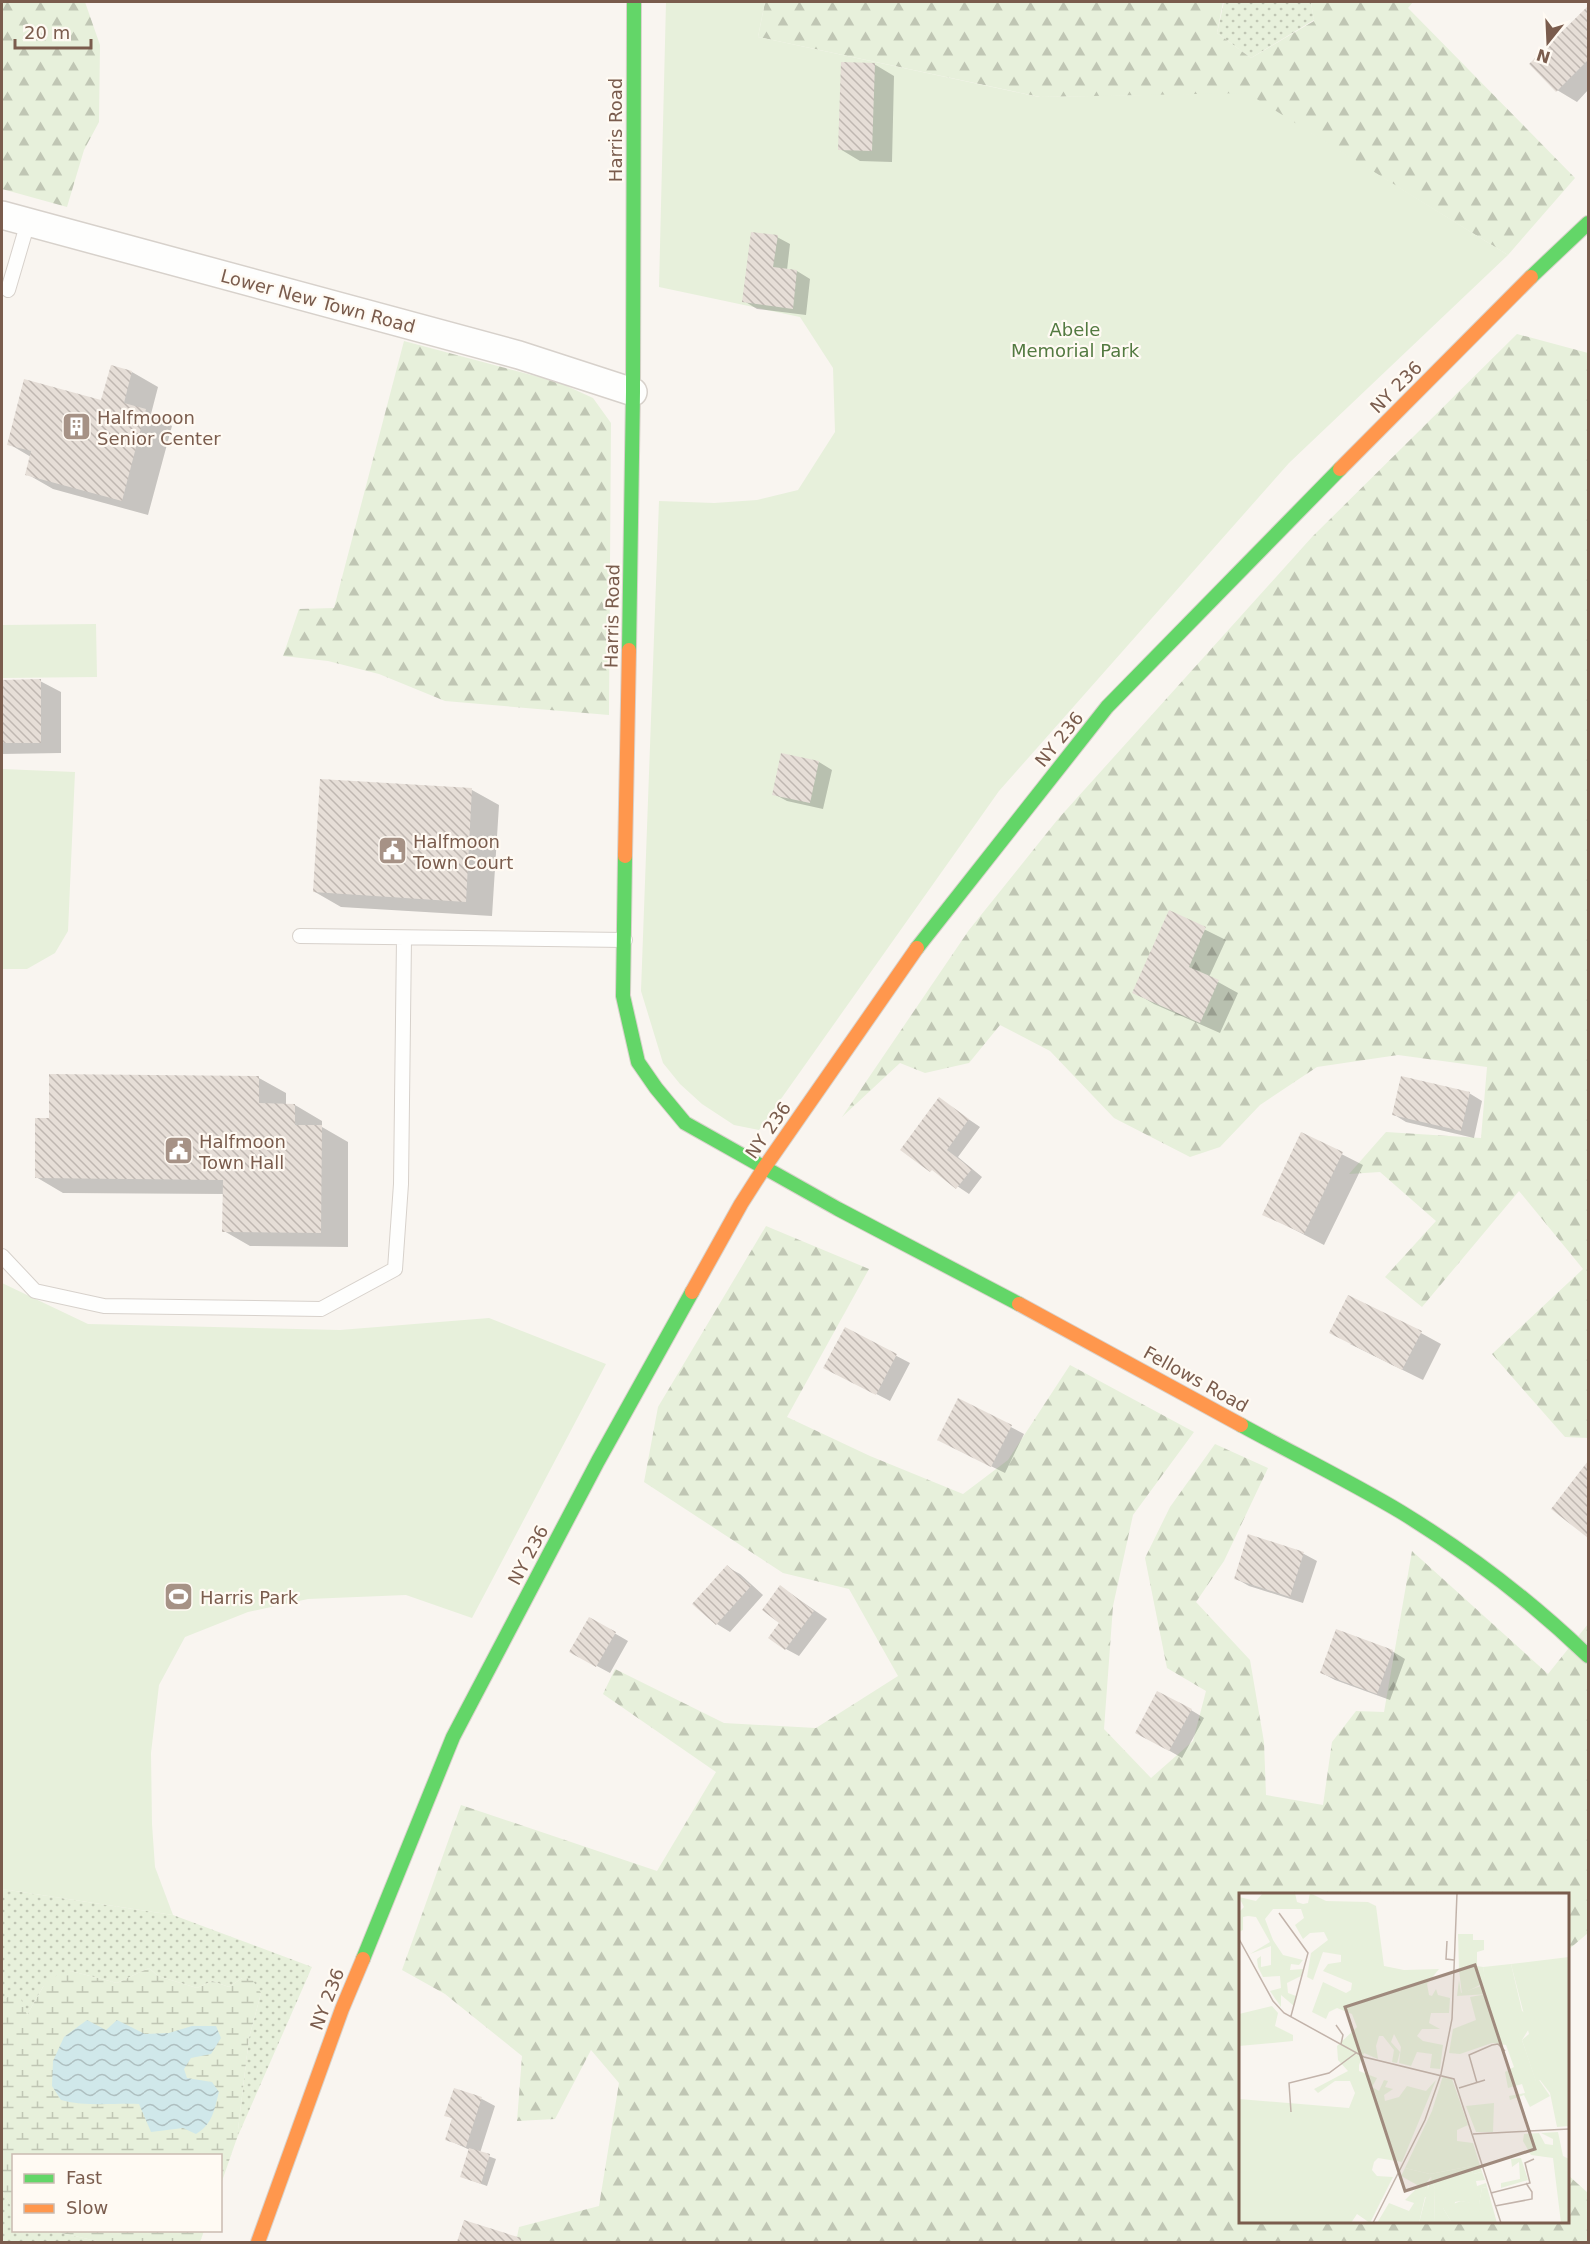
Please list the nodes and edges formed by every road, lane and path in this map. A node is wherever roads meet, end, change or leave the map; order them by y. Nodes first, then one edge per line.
1 (634, 2) edge
2 (2, 215) edge
3 (28, 222) junction
4 (1588, 223) edge
5 (8, 290) dead end
6 (633, 392) junction
7 (300, 936) dead end
8 (404, 938) junction
9 (625, 940) junction
10 (764, 1168) junction
11 (2, 1256) edge
12 (1588, 1656) edge
13 (258, 2242) edge

1 - 6 main road, Harris Road
2 - 3 street, Lower New Town Road
3 - 5 lane
3 - 6 street, Lower New Town Road
4 - 10 main road, NY 236 / NY 236
6 - 9 main road, Harris Road
7 - 8 lane
8 - 9 lane
8 - 11 lane
9 - 10 main road, Harris Road
10 - 12 main road, Fellows Road
10 - 13 main road, NY 236 / NY 236

